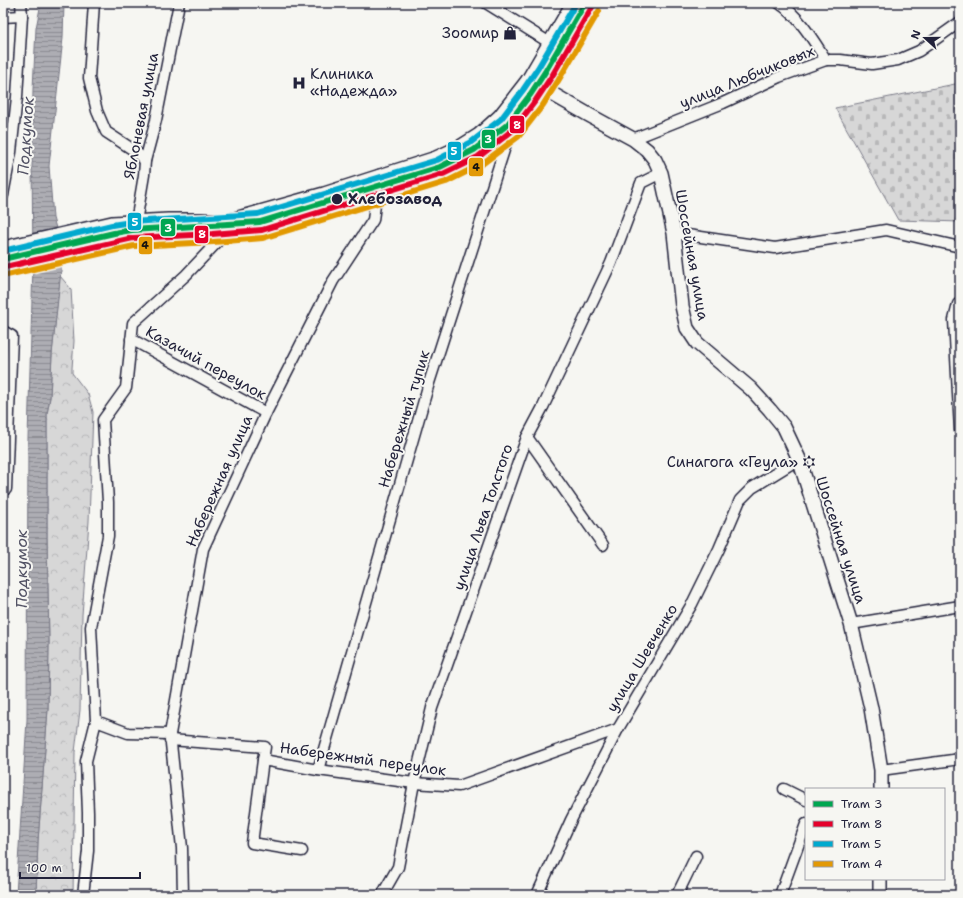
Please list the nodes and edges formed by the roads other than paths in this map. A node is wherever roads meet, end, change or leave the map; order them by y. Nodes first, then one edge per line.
1 (21, 3) edge
2 (94, 3) edge
3 (179, 3) edge
4 (486, 3) edge
5 (573, 3) edge
6 (779, 3) edge
7 (22, 16) junction
8 (3, 17) edge
9 (960, 22) edge
10 (550, 43) junction
11 (826, 60) junction
12 (528, 80) junction
13 (541, 87) junction
14 (633, 139) junction
15 (144, 161) junction
16 (5, 171) edge
17 (661, 173) junction
18 (379, 176) junction
19 (3, 195) edge
20 (240, 218) junction
21 (136, 221) junction
22 (674, 233) junction
23 (134, 235) junction
24 (960, 247) edge
25 (3, 248) edge
26 (3, 264) edge
27 (959, 304) edge
28 (3, 331) edge
29 (131, 339) junction
30 (266, 413) junction
31 (960, 431) edge
32 (527, 437) junction
33 (799, 459) junction
34 (6, 489) dead end
35 (603, 545) dead end
36 (960, 606) edge
37 (851, 624) junction
38 (96, 721) junction
39 (618, 729) junction
40 (170, 737) junction
41 (960, 759) edge
42 (263, 760) junction
43 (318, 770) junction
44 (881, 770) junction
45 (414, 783) junction
46 (881, 788) edge
47 (784, 789) dead end
48 (805, 800) edge
49 (805, 827) edge
50 (302, 851) dead end
51 (696, 856) dead end
52 (880, 880) edge
53 (83, 895) edge
54 (183, 895) edge
55 (382, 895) edge
56 (537, 895) edge
57 (677, 895) edge
58 (780, 895) edge
59 (880, 895) edge

1 - 7 street
2 - 15 street
3 - 15 street, Яблоневая улица
4 - 10 street
5 - 10 main road
6 - 11 street
7 - 8 street
7 - 16 street
9 - 11 street, улица Любчиковых
10 - 12 main road
11 - 14 street, улица Любчиковых
12 - 13 main road, Шоссейная улица
12 - 18 main road
13 - 14 main road, Шоссейная улица
13 - 43 street, Набережный тупик
14 - 17 main road, Шоссейная улица
15 - 21 street, Яблоневая улица
16 - 19 street
17 - 22 main road, Шоссейная улица
17 - 32 street, улица Льва Толстого
18 - 20 main road
18 - 30 street, Набережная улица
20 - 21 main road
20 - 23 main road
20 - 29 street
21 - 23 street, Яблоневая улица
21 - 25 main road
22 - 24 street
22 - 33 main road, Шоссейная улица
23 - 26 main road
27 - 31 street
28 - 34 street
29 - 30 street, Казачий переулок
29 - 38 street
30 - 40 street, Набережная улица
32 - 35 street
32 - 45 street, улица Льва Толстого
33 - 37 main road, Шоссейная улица
33 - 39 street, улица Шевченко
36 - 37 street
37 - 44 main road, Шоссейная улица
38 - 40 street, Набережный переулок
38 - 53 street
39 - 45 street, Набережный переулок
39 - 56 street, улица Шевченко
40 - 42 street, Набережный переулок
40 - 54 street, Набережная улица
41 - 44 street
42 - 43 street, Набережный переулок
42 - 50 street, Набережный переулок
43 - 45 street, Набережный переулок
44 - 46 main road, Шоссейная улица
45 - 55 street, улица Льва Толстого
47 - 48 street
49 - 58 street
51 - 57 street
52 - 59 main road

